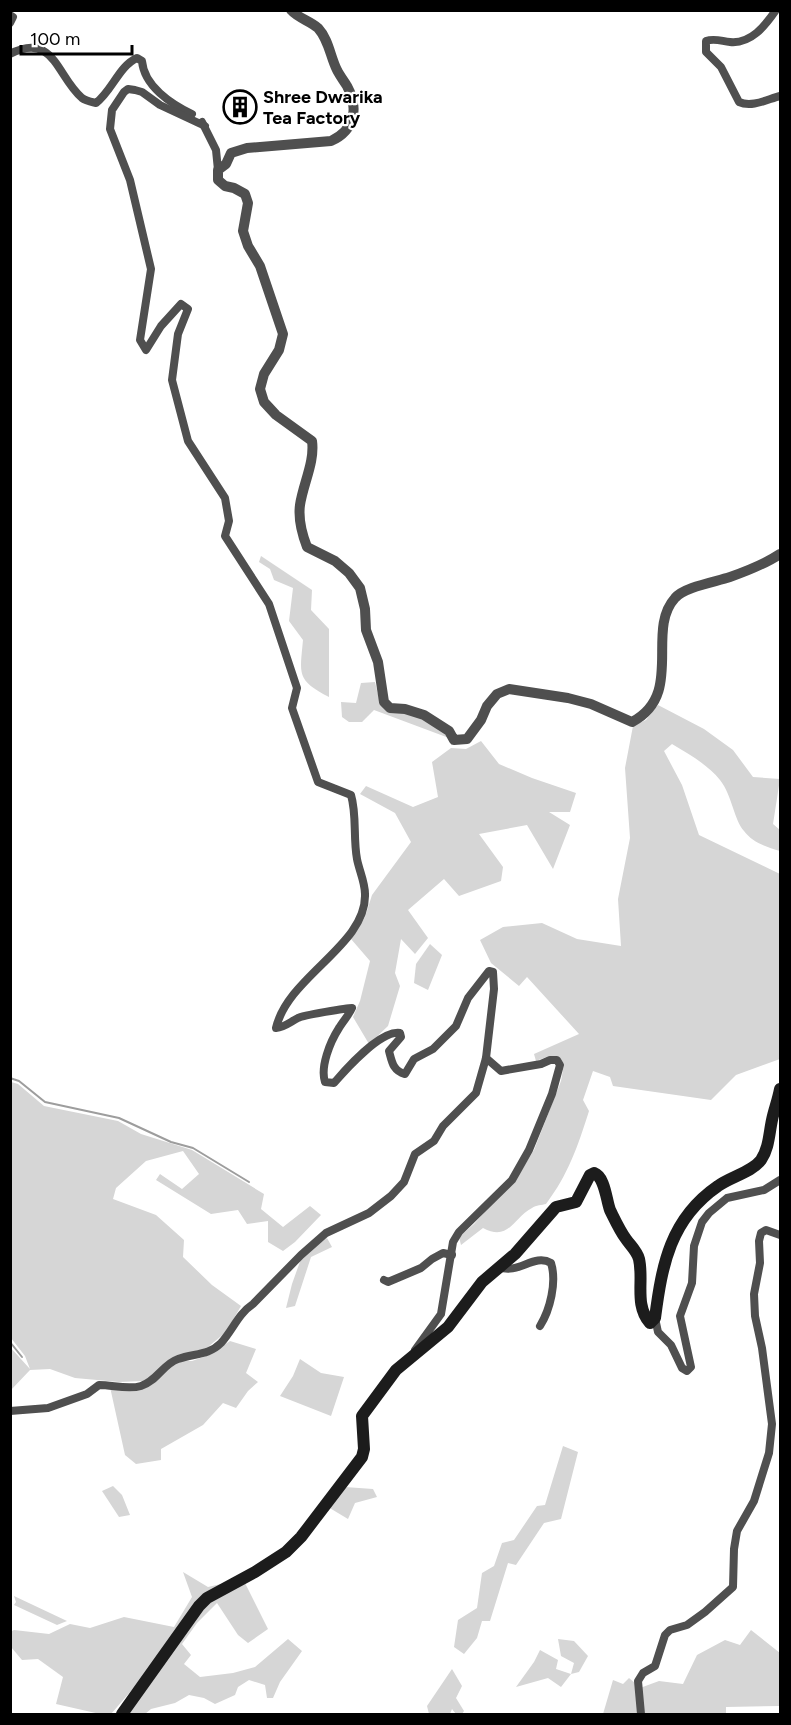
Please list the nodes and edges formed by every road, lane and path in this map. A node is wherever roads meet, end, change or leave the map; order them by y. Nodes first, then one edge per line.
1 (291, 10) edge
2 (776, 10) edge
3 (10, 15) edge
4 (10, 23) edge
5 (10, 54) edge
6 (780, 96) edge
7 (205, 126) junction
8 (218, 170) junction
9 (780, 555) edge
10 (486, 1058) junction
11 (780, 1089) edge
12 (780, 1180) edge
13 (780, 1235) edge
14 (452, 1255) junction
15 (499, 1267) junction
16 (384, 1280) dead end
17 (655, 1318) junction
18 (540, 1326) dead end
19 (407, 1361) junction
20 (10, 1411) edge
21 (122, 1714) edge
22 (641, 1714) edge

1 - 8 street
2 - 6 street
3 - 4 street
5 - 7 street
7 - 8 street
7 - 10 street
8 - 9 street
10 - 14 street
10 - 20 street
11 - 17 main road
12 - 17 street
13 - 22 street
14 - 16 street
14 - 19 street
15 - 17 main road
15 - 18 street
15 - 19 main road
19 - 21 main road

